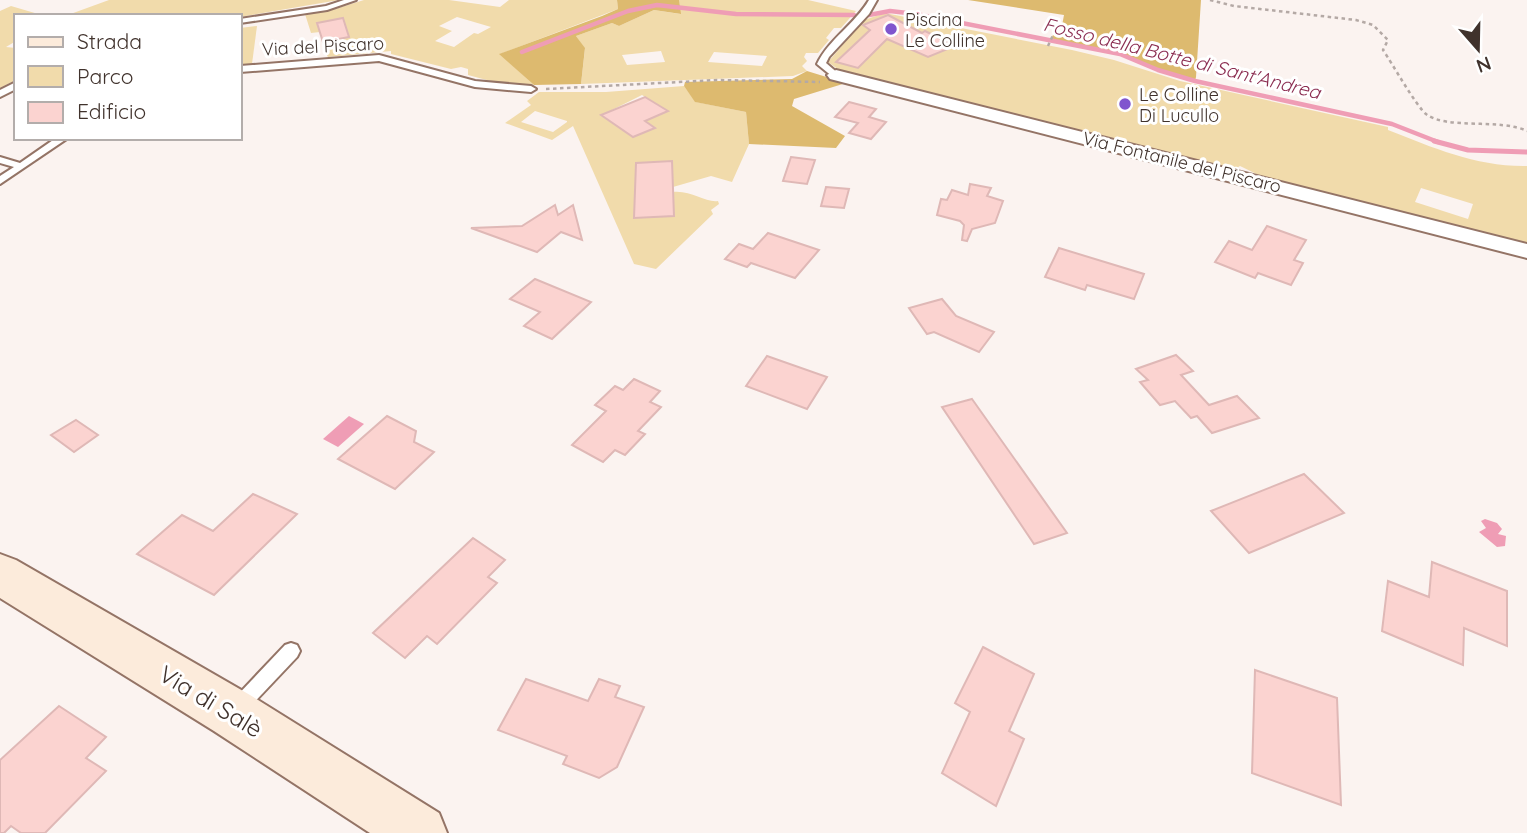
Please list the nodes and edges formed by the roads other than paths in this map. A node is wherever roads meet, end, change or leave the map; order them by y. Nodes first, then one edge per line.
1 (352, 0) edge
2 (884, 0) edge
3 (872, 1) edge
4 (242, 21) edge
5 (832, 31) dead end
6 (846, 33) junction
7 (242, 69) edge
8 (842, 77) joint
9 (531, 89) road end
10 (60, 140) edge
11 (0, 160) edge
12 (21, 166) junction
13 (0, 181) edge
14 (1527, 251) edge
15 (0, 574) edge
16 (291, 651) dead end
17 (232, 713) junction
18 (418, 833) edge

1 - 4 lane, Via del Piscaro
2 - 3 lane
3 - 6 lane
5 - 6 lane
6 - 8 lane
7 - 9 lane, Via del Piscaro
8 - 14 street, Via Fontanile del Piscaro
10 - 12 lane
11 - 12 lane
12 - 13 lane
15 - 17 main road, Via di Salè
16 - 17 lane
17 - 18 main road, Via di Salè

